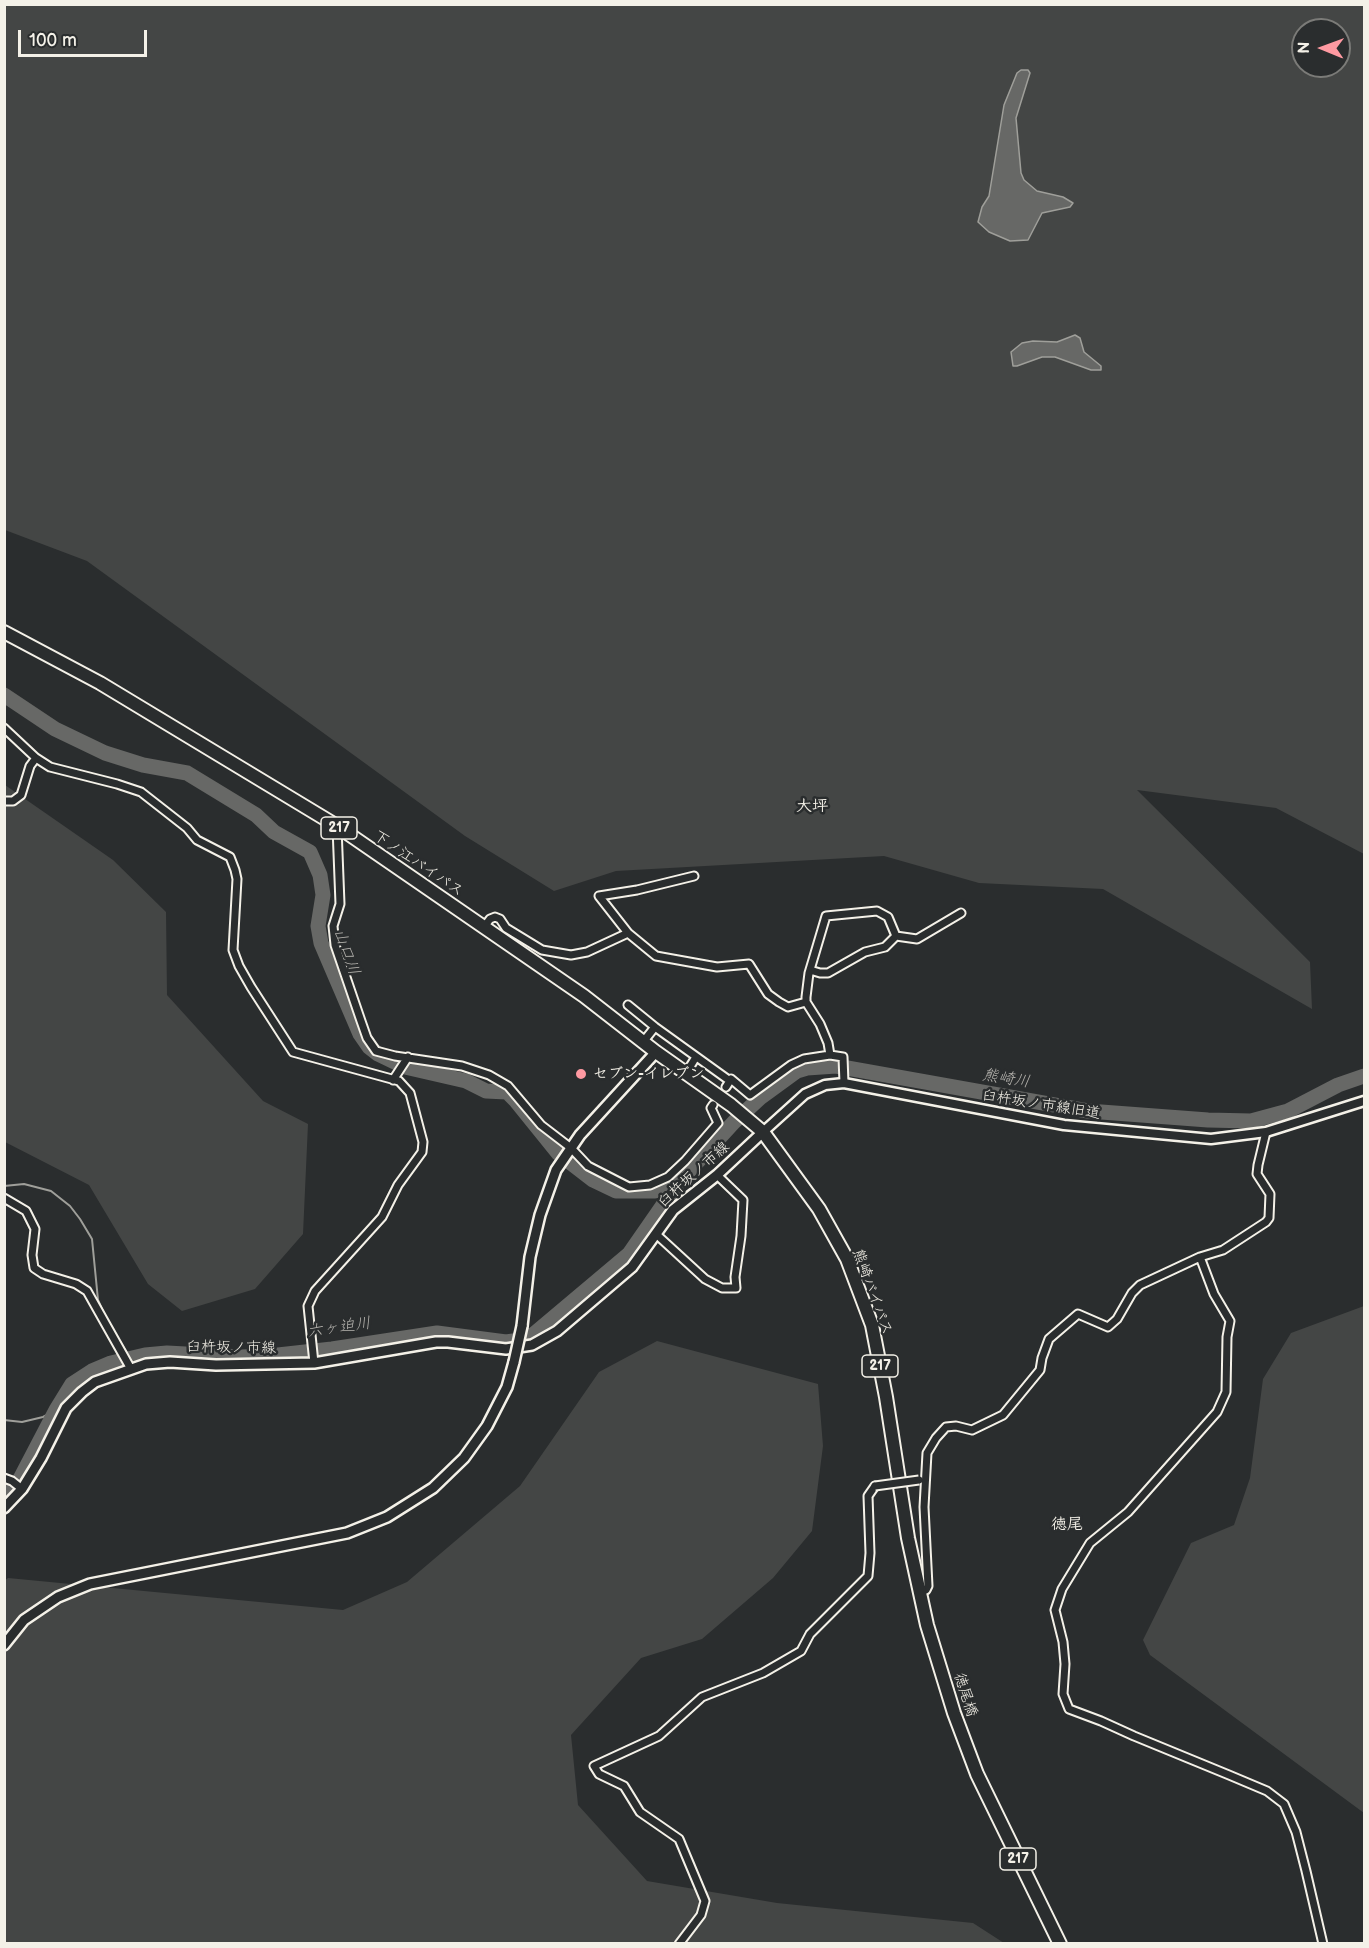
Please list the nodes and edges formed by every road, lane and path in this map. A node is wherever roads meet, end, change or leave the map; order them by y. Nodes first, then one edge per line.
1 (4, 632) edge
2 (4, 728) edge
3 (36, 758) junction
4 (4, 801) edge
5 (337, 826) junction
6 (694, 876) dead end
7 (961, 913) dead end
8 (484, 927) junction
9 (628, 933) junction
10 (896, 936) junction
11 (810, 970) junction
12 (806, 1002) junction
13 (628, 1005) dead end
14 (655, 1027) junction
15 (644, 1042) junction
16 (656, 1052) junction
17 (830, 1056) junction
18 (696, 1057) junction
19 (408, 1058) junction
20 (686, 1073) junction
21 (394, 1078) junction
22 (844, 1081) junction
23 (1365, 1101) edge
24 (713, 1105) dead end
25 (763, 1132) junction
26 (1266, 1132) junction
27 (569, 1150) junction
28 (717, 1175) junction
29 (4, 1198) edge
30 (656, 1234) junction
31 (1200, 1257) junction
32 (314, 1360) junction
33 (130, 1368) junction
34 (8, 1479) edge
35 (923, 1480) junction
36 (21, 1489) junction
37 (4, 1508) edge
38 (920, 1592) junction
39 (927, 1625) joint
40 (4, 1645) edge
41 (679, 1944) edge
42 (1060, 1944) edge
43 (1323, 1944) edge

1 - 5 highway, 下ノ江バイパス / 217
2 - 3 street
3 - 4 street
3 - 21 street
5 - 8 highway, 下ノ江バイパス / 217
5 - 19 street
6 - 9 street
7 - 10 street
8 - 9 street
8 - 15 highway, 下ノ江バイパス / 217
9 - 12 street
10 - 11 street
10 - 11 street
11 - 12 street
12 - 17 street
13 - 14 street
14 - 15 street
14 - 18 street
15 - 16 highway, 下ノ江バイパス / 217
16 - 20 highway, 下ノ江バイパス / 217
16 - 27 main road
17 - 18 street
17 - 22 street
18 - 20 street
19 - 21 street
19 - 27 street
20 - 25 highway, 下ノ江バイパス / 217
21 - 32 street
22 - 25 street, 臼杵坂ノ市線旧道
22 - 26 street, 臼杵坂ノ市線旧道
23 - 26 street, 臼杵坂ノ市線旧道
24 - 27 street
25 - 28 main road, 臼杵坂ノ市線
25 - 38 highway, 熊崎バイパス / 217
26 - 31 street
27 - 40 main road, bridge
28 - 30 main road, 臼杵坂ノ市線
28 - 30 street
29 - 33 street
30 - 32 main road, 臼杵坂ノ市線
31 - 35 street
31 - 43 street
32 - 33 main road, 臼杵坂ノ市線
33 - 36 main road, 臼杵坂ノ市線
34 - 36 street
35 - 38 street
35 - 41 street, bridge
36 - 37 main road, 臼杵坂ノ市線
38 - 39 highway, 熊崎バイパス / 217
39 - 42 highway, 徳尾橋 / 217

